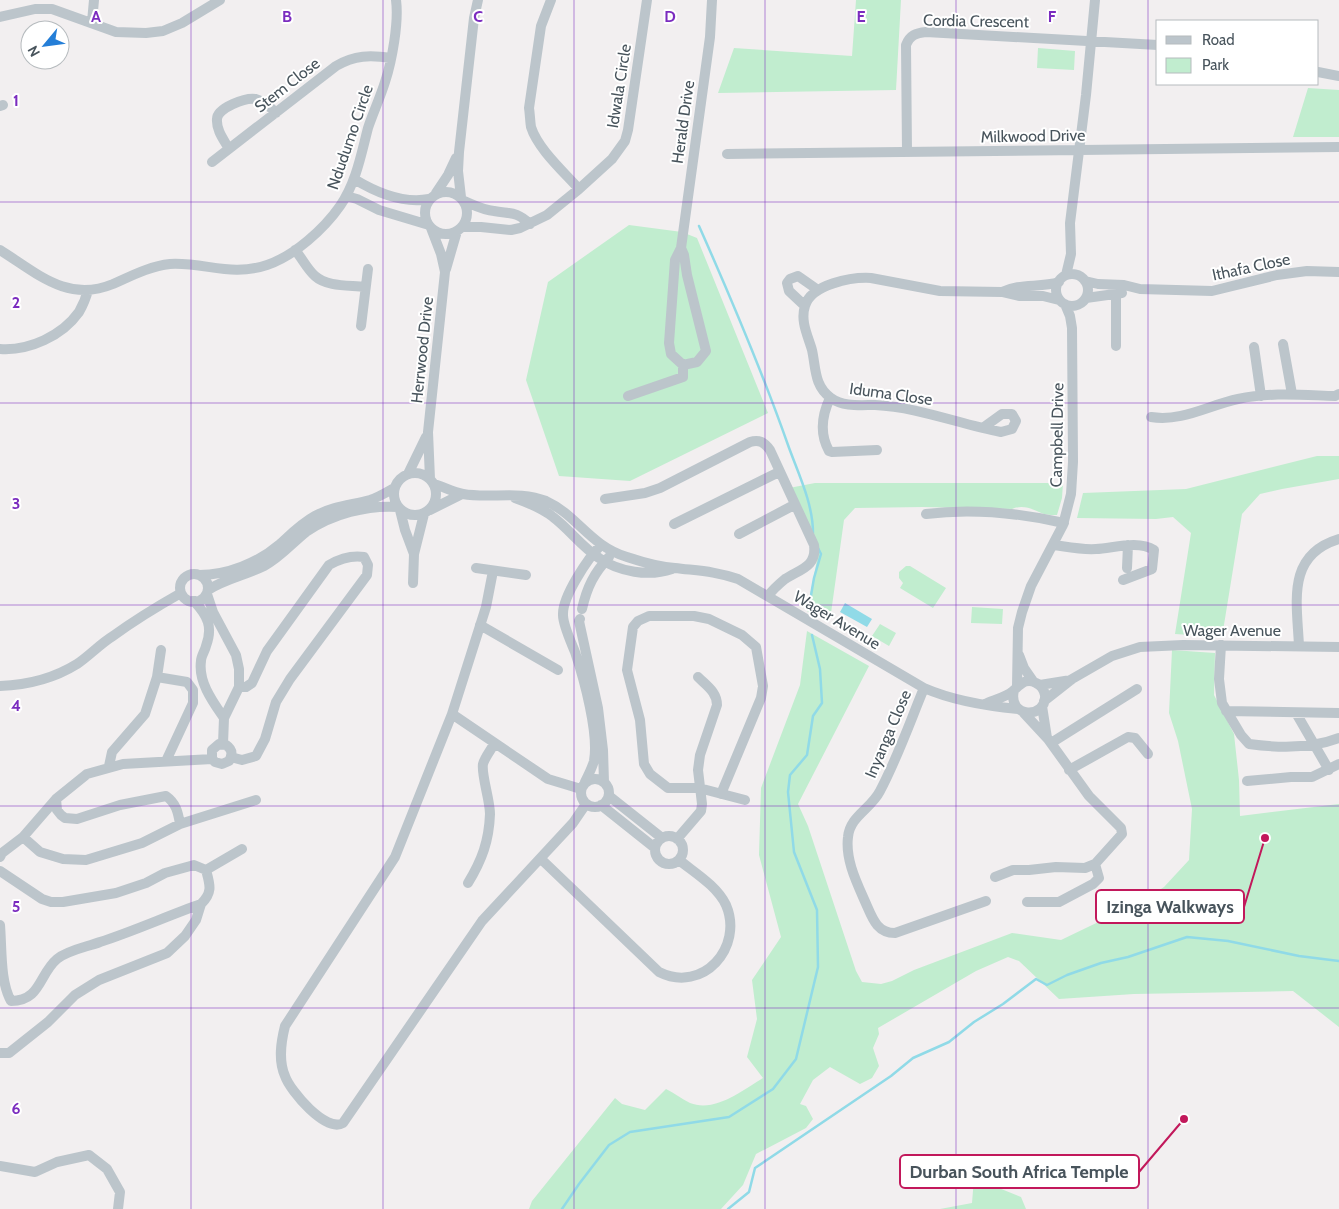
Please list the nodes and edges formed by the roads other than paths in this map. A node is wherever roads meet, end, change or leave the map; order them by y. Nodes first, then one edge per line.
1 (94, 0) edge
2 (396, 0) edge
3 (478, 0) edge
4 (551, 0) edge
5 (647, 0) edge
6 (712, 0) edge
7 (1094, 0) edge
8 (215, 1) edge
9 (0, 17) edge
10 (92, 22) junction
11 (1090, 41) junction
12 (1156, 45) edge
13 (391, 58) junction
14 (1319, 72) edge
15 (1339, 76) edge
16 (276, 113) junction
17 (1339, 146) edge
18 (229, 149) junction
19 (1078, 149) junction
20 (459, 152) junction
21 (907, 152) junction
22 (727, 154) dead end
23 (212, 162) dead end
24 (354, 179) junction
25 (579, 189) junction
26 (346, 196) junction
27 (433, 196) junction
28 (462, 199) junction
29 (530, 224) junction
30 (430, 227) junction
31 (459, 229) junction
32 (681, 248) junction
33 (0, 250) edge
34 (296, 250) junction
35 (1070, 254) junction
36 (368, 269) dead end
37 (445, 272) junction
38 (1339, 272) edge
39 (1062, 278) junction
40 (1082, 278) junction
41 (365, 287) junction
42 (1116, 289) junction
43 (88, 290) junction
44 (818, 290) junction
45 (1002, 292) junction
46 (1084, 300) junction
47 (1062, 302) junction
48 (805, 306) junction
49 (361, 326) dead end
50 (1072, 328) junction
51 (1283, 344) dead end
52 (1116, 346) dead end
53 (1254, 347) dead end
54 (0, 349) edge
55 (682, 366) junction
56 (1292, 394) junction
57 (1339, 394) edge
58 (628, 396) dead end
59 (1261, 396) junction
60 (830, 398) junction
61 (1151, 417) dead end
62 (984, 427) dead end
63 (428, 432) junction
64 (877, 450) dead end
65 (779, 472) junction
66 (408, 474) junction
67 (432, 482) junction
68 (394, 488) junction
69 (462, 494) junction
70 (509, 496) junction
71 (605, 499) dead end
72 (794, 505) junction
73 (399, 509) junction
74 (427, 512) junction
75 (926, 514) dead end
76 (1064, 523) junction
77 (674, 524) dead end
78 (739, 534) dead end
79 (1339, 539) edge
80 (1054, 544) junction
81 (601, 545) junction
82 (1128, 545) junction
83 (613, 552) junction
84 (593, 553) junction
85 (414, 554) junction
86 (605, 561) junction
87 (476, 568) dead end
88 (673, 568) junction
89 (1127, 568) dead end
90 (493, 571) junction
91 (199, 575) junction
92 (526, 576) dead end
93 (1123, 580) dead end
94 (413, 583) dead end
95 (207, 592) junction
96 (181, 593) junction
97 (768, 596) junction
98 (194, 601) junction
99 (480, 625) junction
100 (1221, 645) junction
101 (1299, 646) junction
102 (1339, 646) edge
103 (161, 650) dead end
104 (1018, 652) junction
105 (558, 670) dead end
106 (157, 677) junction
107 (698, 677) dead end
108 (1072, 679) junction
109 (1036, 683) junction
110 (0, 686) edge
111 (239, 687) junction
112 (924, 688) junction
113 (1015, 688) junction
114 (1137, 689) dead end
115 (1043, 703) junction
116 (984, 704) junction
117 (1020, 710) junction
118 (1226, 711) junction
119 (1296, 713) junction
120 (1339, 713) edge
121 (452, 714) junction
122 (224, 718) junction
123 (1339, 738) edge
124 (1049, 741) junction
125 (223, 744) junction
126 (494, 744) junction
127 (1314, 745) junction
128 (1148, 754) dead end
129 (231, 757) junction
130 (212, 759) junction
131 (166, 762) junction
132 (1339, 764) edge
133 (109, 766) junction
134 (1069, 770) junction
135 (1329, 770) junction
136 (1247, 781) dead end
137 (604, 782) junction
138 (583, 786) junction
139 (700, 788) junction
140 (721, 794) junction
141 (608, 796) junction
142 (56, 799) junction
143 (256, 800) dead end
144 (745, 800) dead end
145 (586, 804) junction
146 (601, 806) junction
147 (180, 824) junction
148 (22, 837) junction
149 (662, 838) junction
150 (677, 839) junction
151 (655, 848) junction
152 (242, 849) dead end
153 (0, 857) edge
154 (541, 859) junction
155 (679, 860) junction
156 (1095, 864) junction
157 (206, 870) junction
158 (0, 871) edge
159 (995, 877) dead end
160 (468, 882) dead end
161 (986, 901) dead end
162 (1027, 902) dead end
163 (201, 904) junction
164 (0, 925) edge
165 (1, 985) edge
166 (0, 998) edge
167 (0, 1052) edge
168 (0, 1166) edge
169 (118, 1209) edge

1 - 10 street
2 - 13 street, Ndudumo Circle
3 - 20 street
4 - 25 street
5 - 25 street, Idwala Circle
6 - 32 street, Herald Drive
7 - 11 street
8 - 10 street
9 - 10 street
11 - 12 street, Cordia Crescent
11 - 19 street
11 - 21 street, Cordia Crescent
13 - 16 street, Stem Close
13 - 24 street, Ndudumo Circle
14 - 15 street
16 - 18 street, Stem Close
16 - 18 street
17 - 19 street, Milkwood Drive
18 - 23 street, Stem Close
19 - 21 street, Milkwood Drive
19 - 35 street
20 - 27 street
20 - 28 street
21 - 22 street, Milkwood Drive
24 - 26 street, Ndudumo Circle
24 - 27 street
25 - 29 street, Idwala Circle
26 - 30 street
26 - 34 street, Ndudumo Circle
27 - 28 street
27 - 30 street
28 - 29 street
28 - 31 street
29 - 31 street, Idwala Circle
30 - 31 street
30 - 37 street, Herrwood Drive
31 - 37 street, Herrwood Drive
32 - 55 street, Herald Drive
32 - 55 street, Herald Drive
33 - 43 street, Ndudumo Circle
34 - 41 street
34 - 43 street, Ndudumo Circle
35 - 39 street
35 - 40 street
36 - 41 street
37 - 63 street, Herrwood Drive
38 - 42 street, Ithafa Close
39 - 40 street
39 - 45 street
39 - 47 street
40 - 42 street, Ithafa Close
40 - 46 street
41 - 49 street
42 - 46 street, Ithafa Close
42 - 52 street
43 - 54 street
44 - 45 street
44 - 48 street
44 - 48 street
45 - 47 street
46 - 47 street
46 - 50 street
47 - 50 street
48 - 60 street, Iduma Close
50 - 76 street, Campbell Drive
51 - 56 street
53 - 59 street
55 - 58 street, Herald Drive
56 - 57 street
56 - 59 street
59 - 61 street
60 - 62 street, Iduma Close
60 - 64 street
63 - 66 street
63 - 67 street
65 - 71 street
65 - 72 street
65 - 77 street
66 - 67 street
66 - 68 street
67 - 69 street
67 - 74 street
68 - 73 street
68 - 91 street
69 - 70 street
69 - 74 street
70 - 81 street, Wager Avenue
70 - 84 street, Wager Avenue
72 - 78 street
72 - 97 street
73 - 74 street
73 - 85 street
73 - 95 street
74 - 85 street
75 - 76 street
76 - 80 street, Campbell Drive
79 - 101 street
80 - 82 street
80 - 104 street, Campbell Drive
81 - 83 street, Wager Avenue
81 - 84 street
82 - 89 street
82 - 93 street
83 - 86 street
83 - 88 street, Wager Avenue
84 - 86 street, Wager Avenue
84 - 138 street
85 - 94 street
86 - 88 street, Wager Avenue
86 - 137 street
87 - 90 street
88 - 97 street, Wager Avenue
90 - 92 street
90 - 99 street
91 - 95 street
91 - 96 street
95 - 98 street
95 - 111 street
96 - 98 street
96 - 110 street
97 - 112 street, Wager Avenue
98 - 122 street
99 - 105 street
99 - 121 street
100 - 101 street, Wager Avenue
100 - 108 street, Wager Avenue
100 - 118 street
101 - 102 street, Wager Avenue
103 - 106 street
104 - 109 street
104 - 113 street, Campbell Drive
106 - 131 street
106 - 133 street
107 - 139 street
108 - 109 street
108 - 115 street
109 - 113 street
109 - 115 street
111 - 122 street
111 - 129 street
112 - 116 street, Wager Avenue
112 - 161 street, Inyanga Close
113 - 116 street
113 - 117 street
114 - 124 street
115 - 117 street
115 - 124 street
116 - 117 street, Wager Avenue
117 - 124 street
118 - 119 street
118 - 127 street
119 - 120 street
119 - 127 street
121 - 126 street
121 - 154 street
122 - 125 street
123 - 127 street
124 - 134 street
125 - 129 street
125 - 130 street
126 - 138 street
126 - 160 street
127 - 135 street
128 - 134 street
129 - 130 street
130 - 131 street
131 - 133 street
132 - 135 street
133 - 142 street
134 - 156 street
135 - 136 street
137 - 138 street
137 - 141 street
138 - 145 street
139 - 140 street
139 - 140 street
139 - 150 street
140 - 144 street
141 - 146 street
141 - 149 street
142 - 147 street
142 - 148 street
143 - 147 street
145 - 146 street
145 - 154 street
146 - 151 street
147 - 148 street
148 - 153 street
149 - 150 street
149 - 151 street
150 - 155 street
151 - 155 street
152 - 157 street
154 - 155 street
156 - 159 street
156 - 162 street
157 - 158 street
157 - 163 street
163 - 165 street
163 - 167 street
164 - 165 street
165 - 166 street
168 - 169 street

